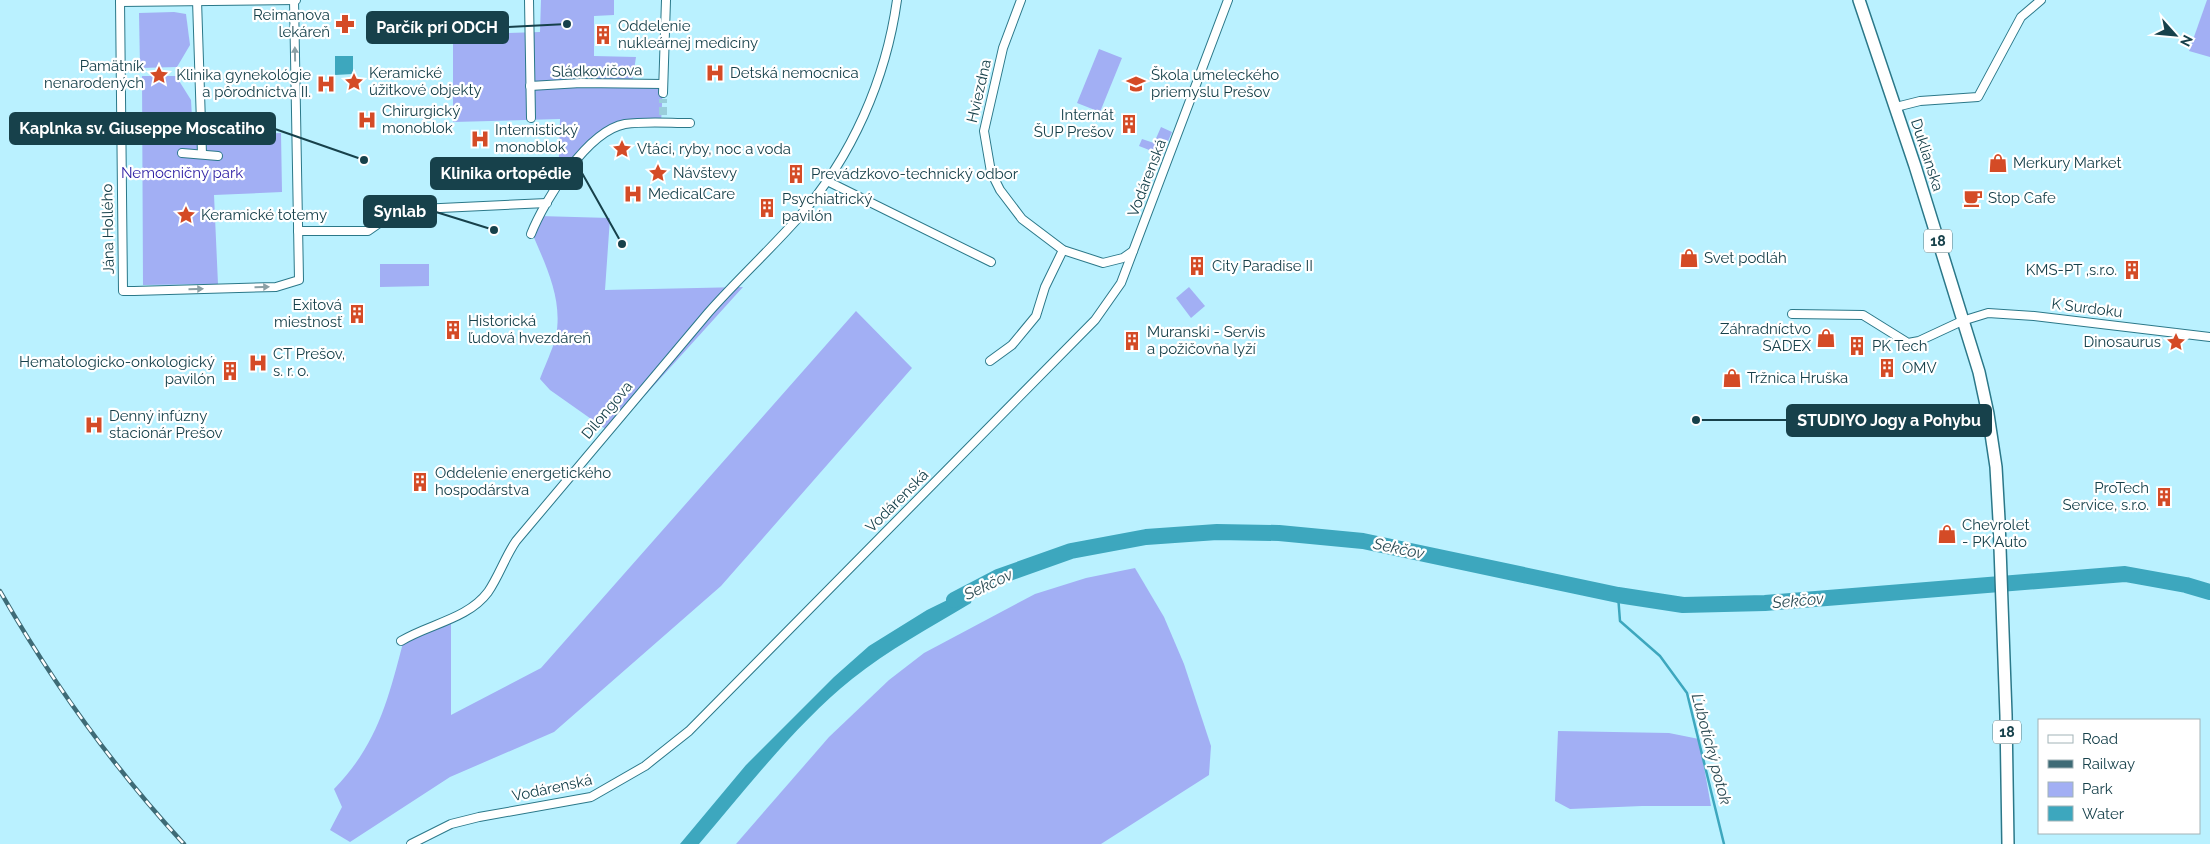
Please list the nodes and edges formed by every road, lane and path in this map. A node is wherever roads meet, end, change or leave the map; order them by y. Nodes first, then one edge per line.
1 (197, 0) edge
2 (295, 0) edge
3 (529, 0) edge
4 (666, 0) edge
5 (897, 0) edge
6 (1021, 0) edge
7 (1228, 0) edge
8 (1859, 0) edge
9 (2041, 0) edge
10 (120, 1) edge
11 (530, 86) junction
12 (1896, 107) junction
13 (662, 115) tunnel mouth
14 (531, 118) dead end
15 (690, 123) dead end
16 (663, 124) junction
17 (182, 153) dead end
18 (202, 154) junction
19 (218, 156) dead end
20 (827, 181) junction
21 (547, 203) junction
22 (298, 231) junction
23 (531, 234) dead end
24 (1063, 250) junction
25 (1134, 250) junction
26 (991, 262) dead end
27 (1792, 314) dead end
28 (1962, 321) junction
29 (2210, 337) edge
30 (990, 361) dead end
31 (401, 641) dead end
32 (411, 844) edge
33 (2008, 844) edge

1 - 2 street, Jána Hollého
1 - 10 street, Jána Hollého
1 - 18 street
22 -> 2 street, Jána Hollého
3 - 11 street
4 - 11 street, Sládkovičova
5 - 20 street, Dilongova
6 - 24 street, Hviezdna
7 - 25 street, Vodárenská
8 - 12 main road, Duklianska / 18
9 - 12 street
10 -> 22 street, Jána Hollého
11 - 14 street
12 - 28 main road, Duklianska / 18
13 - 16 street
15 - 16 street
16 - 21 street
17 - 18 street
18 - 19 street
20 - 26 street
20 - 31 street, Dilongova
21 - 22 street
21 - 23 street
24 - 25 street, Hviezdna
24 - 30 street
25 - 32 street, Vodárenská
27 - 28 street
28 - 29 street, K Surdoku
28 - 33 main road, Duklianska / 18

